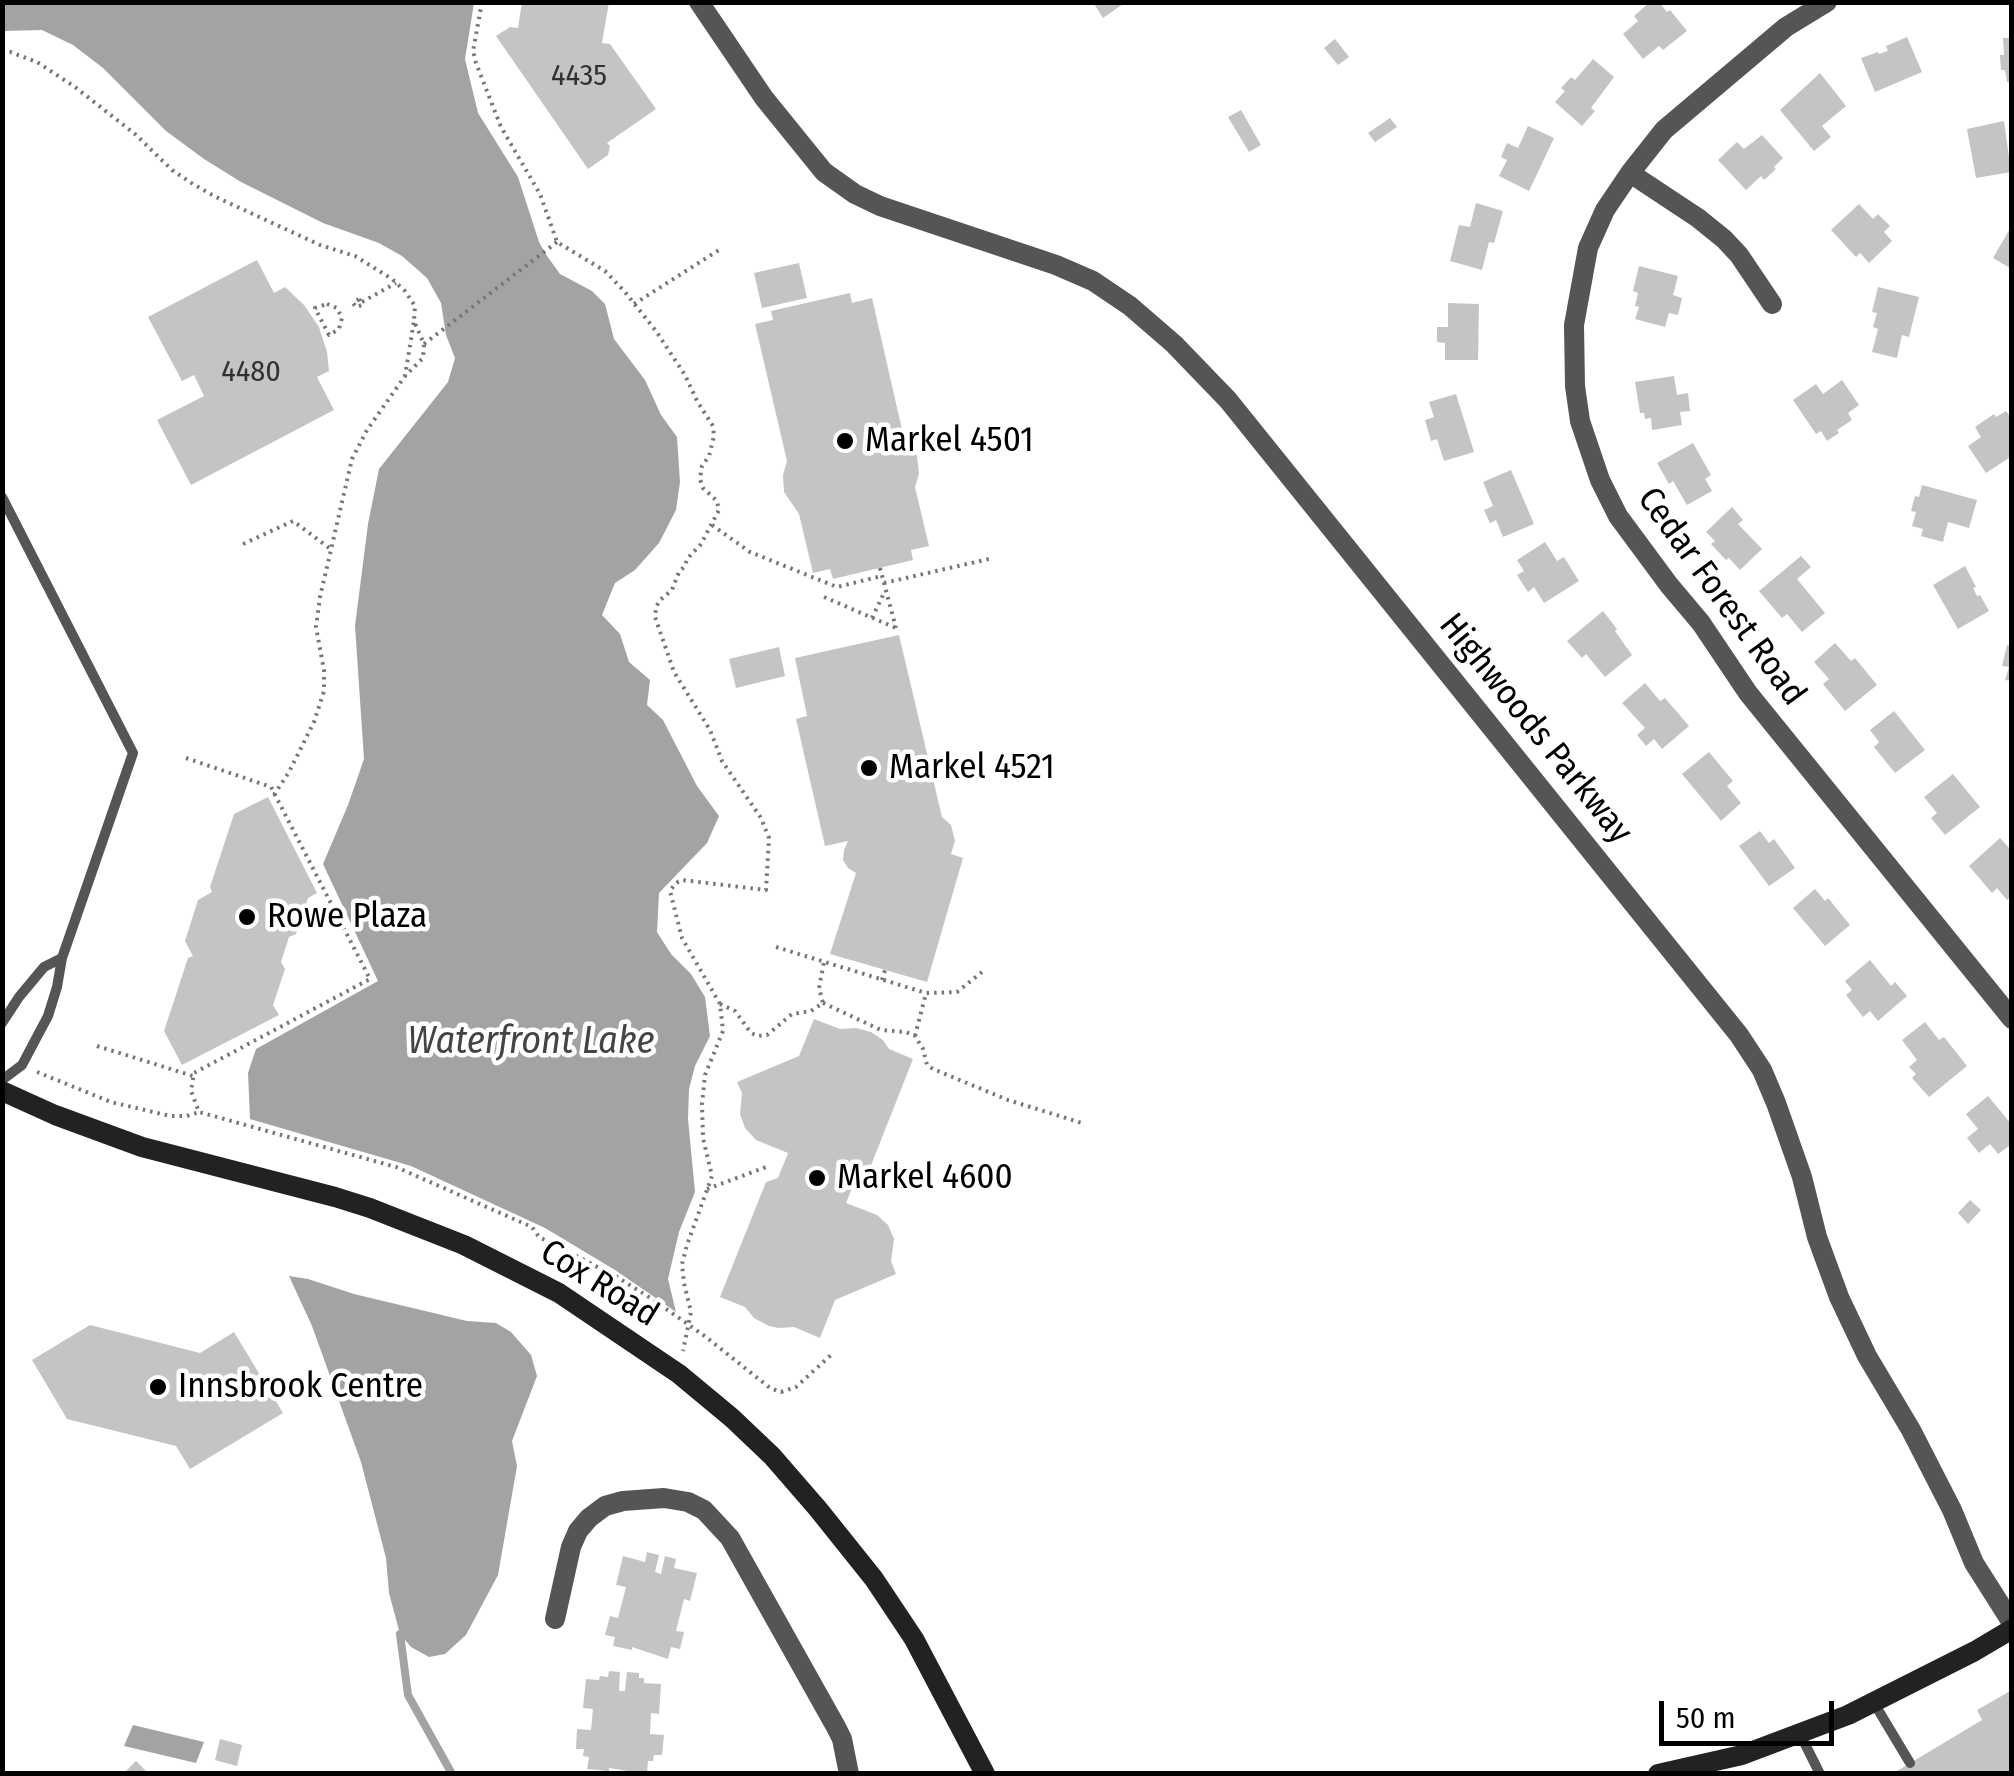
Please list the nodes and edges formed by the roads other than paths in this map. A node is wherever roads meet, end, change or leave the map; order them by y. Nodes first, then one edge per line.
1 (699, 2) edge
2 (1827, 2) edge
3 (1630, 173) junction
4 (1772, 304) dead end
5 (2, 497) edge
6 (62, 958) junction
7 (2012, 1019) edge
8 (2, 1023) edge
9 (2, 1080) edge
10 (2, 1091) edge
11 (554, 1619) dead end
12 (2012, 1626) edge
13 (1873, 1702) junction
14 (1799, 1734) junction
15 (1910, 1763) dead end
16 (1707, 1769) edge
17 (848, 1774) edge
18 (985, 1774) edge
19 (1658, 1774) edge
20 (1820, 1774) edge

1 - 12 street, Highwoods Parkway
2 - 3 street, Cedar Forest Road
3 - 4 street
3 - 7 street, Cedar Forest Road
5 - 6 lane
6 - 8 lane
6 - 9 lane
10 - 18 main road, Cox Road
11 - 17 street
12 - 13 main road
13 - 14 main road
13 - 15 lane
14 - 16 main road
14 - 20 lane
16 - 19 main road

